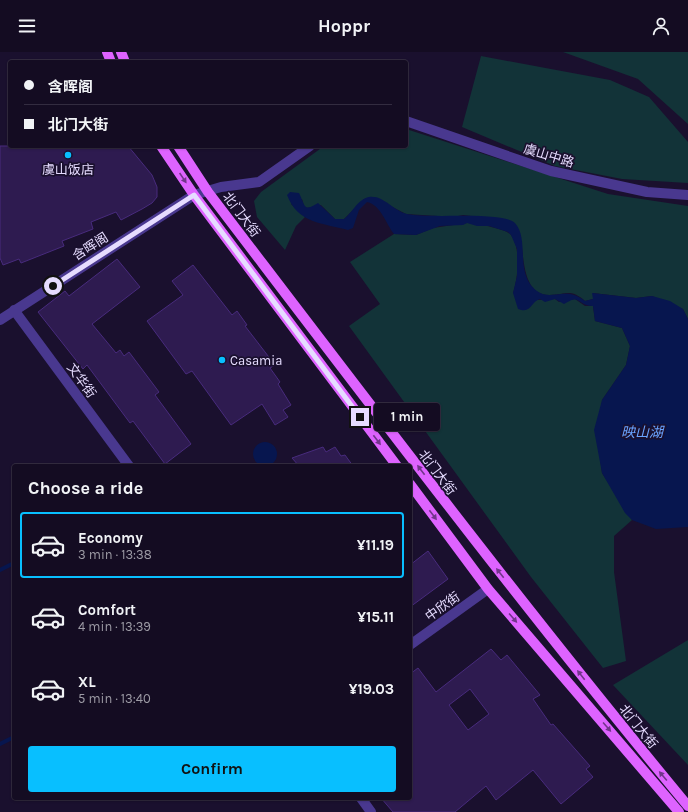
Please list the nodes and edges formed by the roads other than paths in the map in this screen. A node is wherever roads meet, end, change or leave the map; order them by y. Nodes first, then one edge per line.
1 (408, 122) edge
2 (162, 148) edge
3 (179, 148) edge
4 (307, 148) edge
5 (208, 192) junction
6 (194, 195) junction
7 (688, 195) edge
8 (14, 310) junction
9 (0, 320) edge
10 (128, 464) edge
11 (395, 464) edge
12 (412, 487) edge
13 (488, 589) junction
14 (412, 644) edge
15 (362, 800) edge
16 (688, 806) edge
17 (371, 812) edge
18 (679, 812) edge

1 - 7 street, 虞山中路
2 -> 6 main road, 北门大街
3 - 5 main road, 北门大街
4 - 5 street
5 - 6 street
16 -> 5 main road, 北门大街
6 - 8 street, 含晖阁
6 -> 11 main road, 北门大街
8 - 9 street, 含晖阁
8 - 10 street, 文华街
12 -> 13 main road, 北门大街
13 - 14 street, 中欣街
13 -> 18 main road, 北门大街
15 - 17 street

